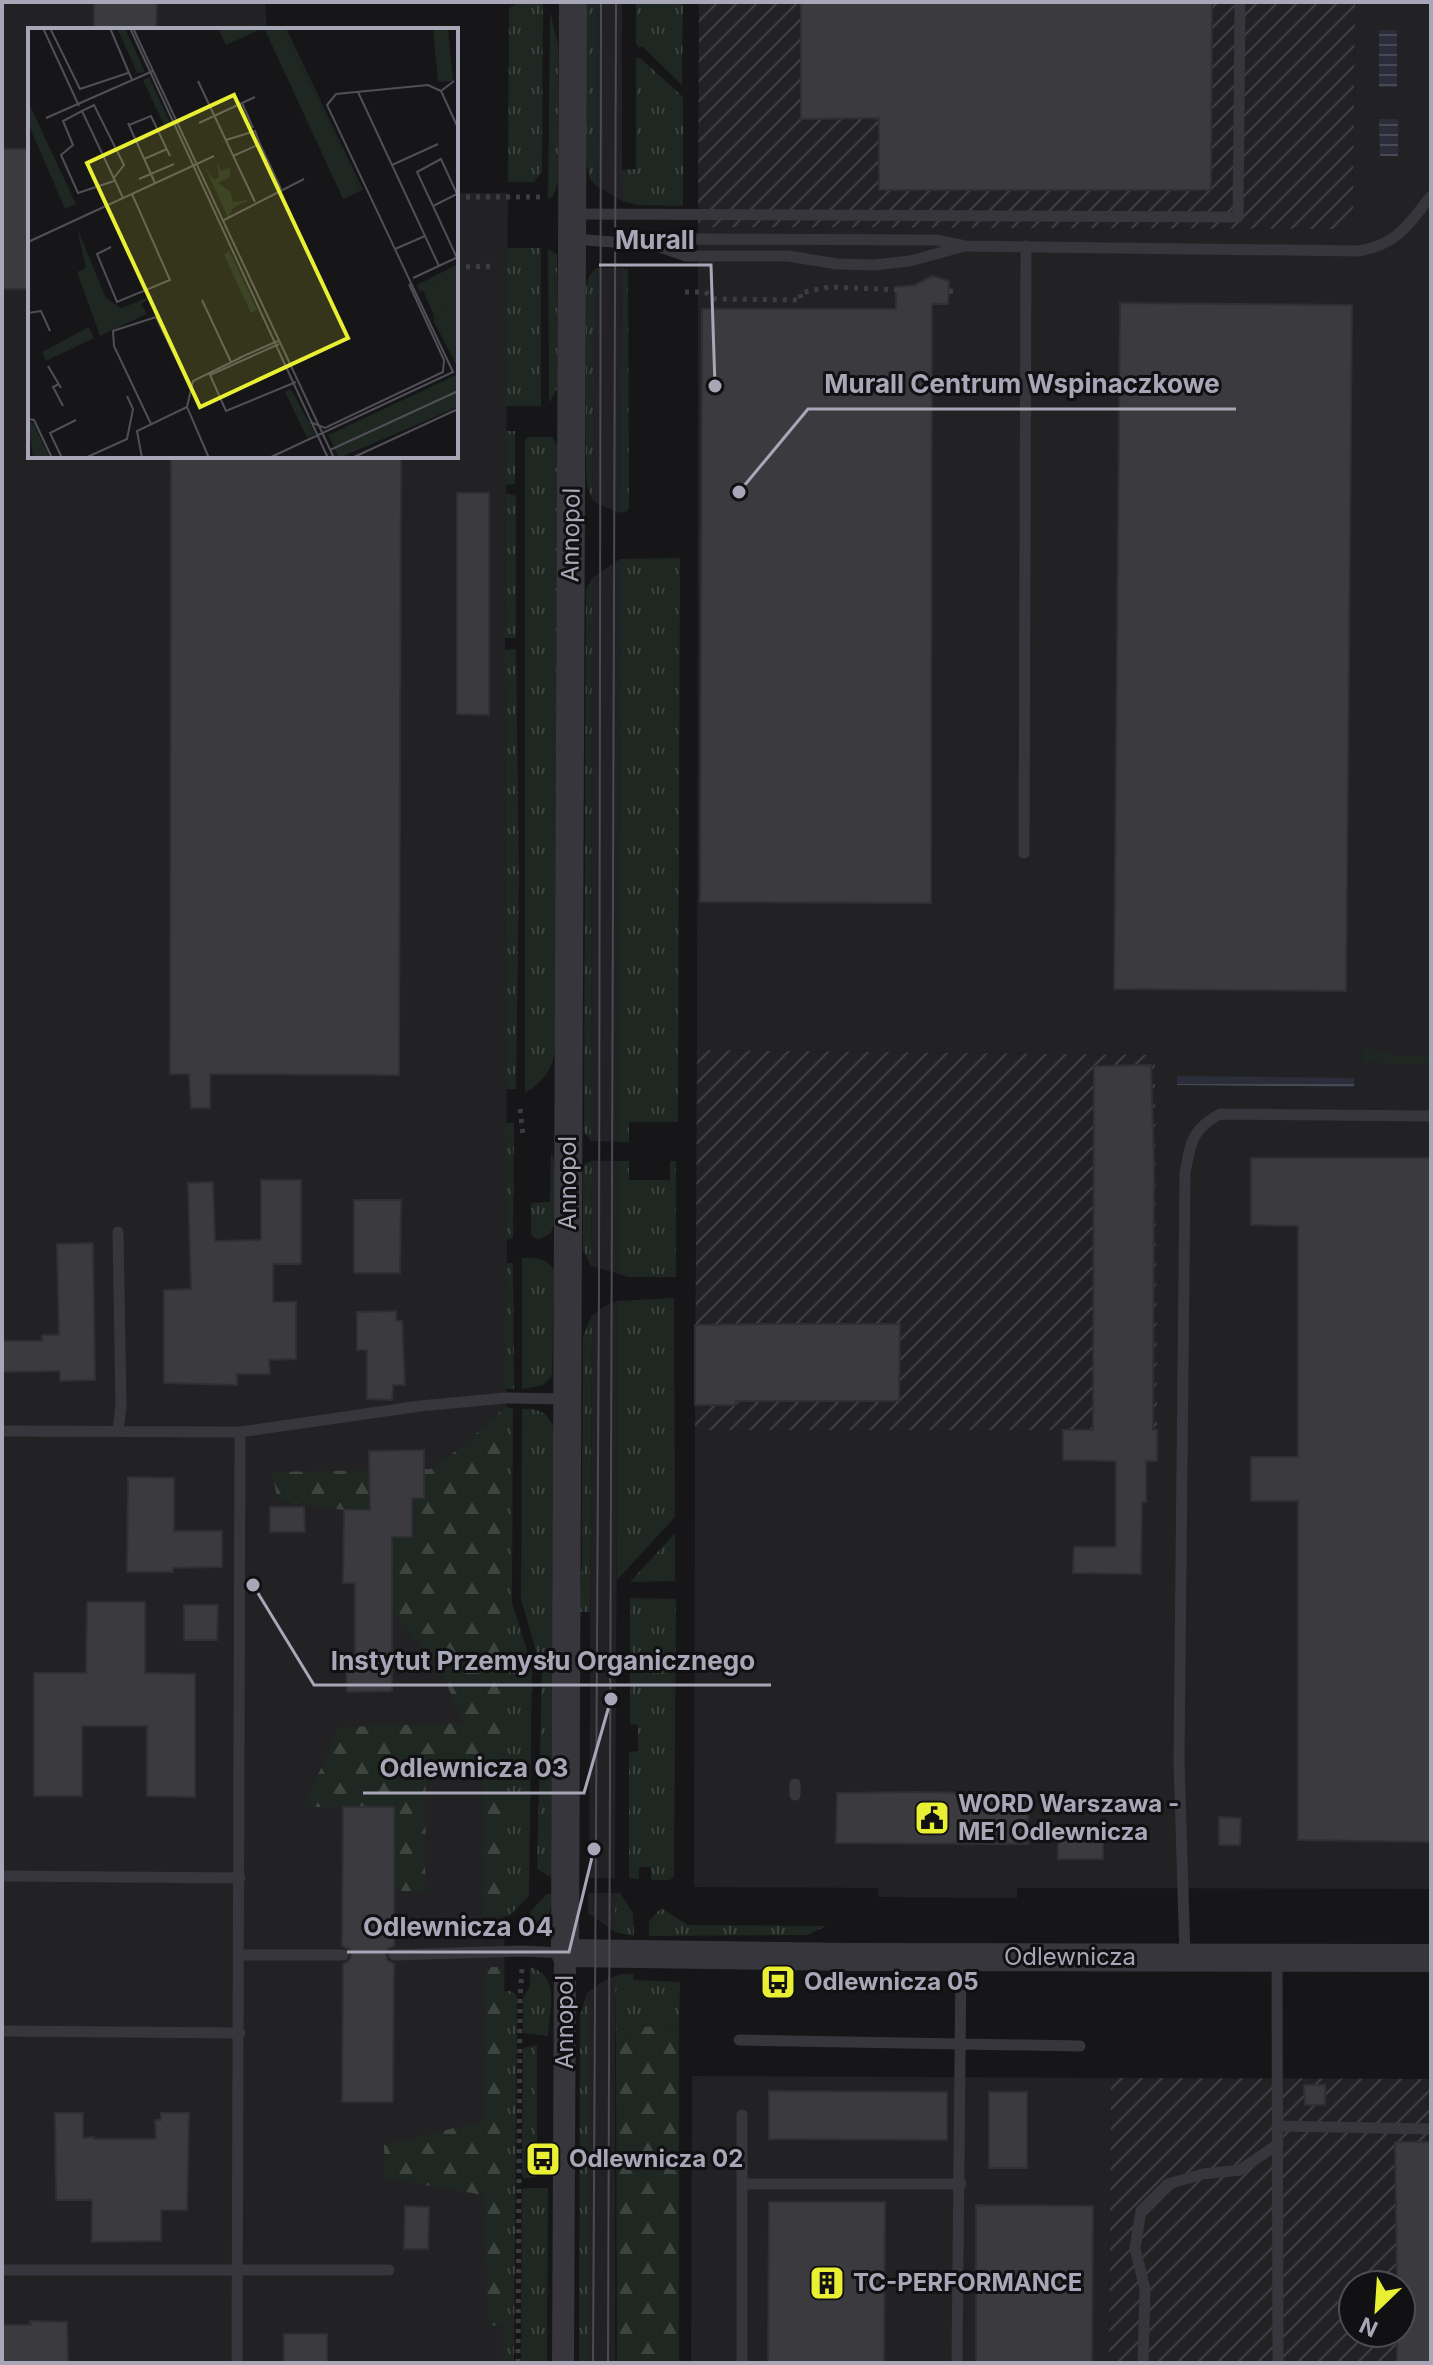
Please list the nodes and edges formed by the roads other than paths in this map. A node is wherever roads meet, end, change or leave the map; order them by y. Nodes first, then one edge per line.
1 (573, 2) edge
2 (1240, 2) edge
3 (1431, 196) edge
4 (573, 226) junction
5 (653, 245) junction
6 (965, 246) junction
7 (1026, 246) junction
8 (1024, 853) dead end
9 (1431, 1116) edge
10 (118, 1232) dead end
11 (567, 1399) junction
12 (2, 1431) edge
13 (118, 1431) junction
14 (240, 1432) junction
15 (2, 1876) edge
16 (240, 1878) junction
17 (565, 1953) junction
18 (240, 1955) junction
19 (343, 1955) dead end
20 (394, 1955) dead end
21 (961, 1957) junction
22 (1185, 1957) junction
23 (1277, 1957) junction
24 (1431, 1958) edge
25 (2, 2031) edge
26 (240, 2033) junction
27 (739, 2040) dead end
28 (962, 2044) junction
29 (1080, 2046) dead end
30 (742, 2115) dead end
31 (1279, 2126) junction
32 (1431, 2129) edge
33 (1278, 2144) junction
34 (742, 2184) junction
35 (961, 2184) junction
36 (237, 2269) junction
37 (2, 2270) edge
38 (389, 2270) dead end
39 (237, 2363) edge
40 (563, 2363) edge
41 (742, 2363) edge
42 (957, 2363) edge
43 (1143, 2363) edge
44 (1278, 2363) edge

1 - 4 street, Annopol
2 - 4 lane
3 - 7 lane
4 - 5 lane
4 - 11 street, Annopol
5 - 6 lane
5 - 6 lane
6 - 7 lane
7 - 8 lane
9 - 22 lane
10 - 13 lane
11 - 14 lane
11 - 17 street, Annopol
12 - 13 lane
13 - 14 lane
14 - 16 lane
15 - 16 lane
16 - 18 lane
17 - 20 lane
17 - 21 street, Odlewnicza
17 - 40 street, Annopol
18 - 19 lane
18 - 26 lane
21 - 22 street, Odlewnicza
21 - 28 lane
22 - 23 street, Odlewnicza
23 - 24 street, Odlewnicza
23 - 31 lane
25 - 26 lane
26 - 36 lane
27 - 28 lane
28 - 29 lane
28 - 35 lane
30 - 34 lane
31 - 32 lane
31 - 33 lane
33 - 43 lane
33 - 44 lane
34 - 35 lane
34 - 41 lane
35 - 42 lane
36 - 37 lane
36 - 38 lane
36 - 39 lane

